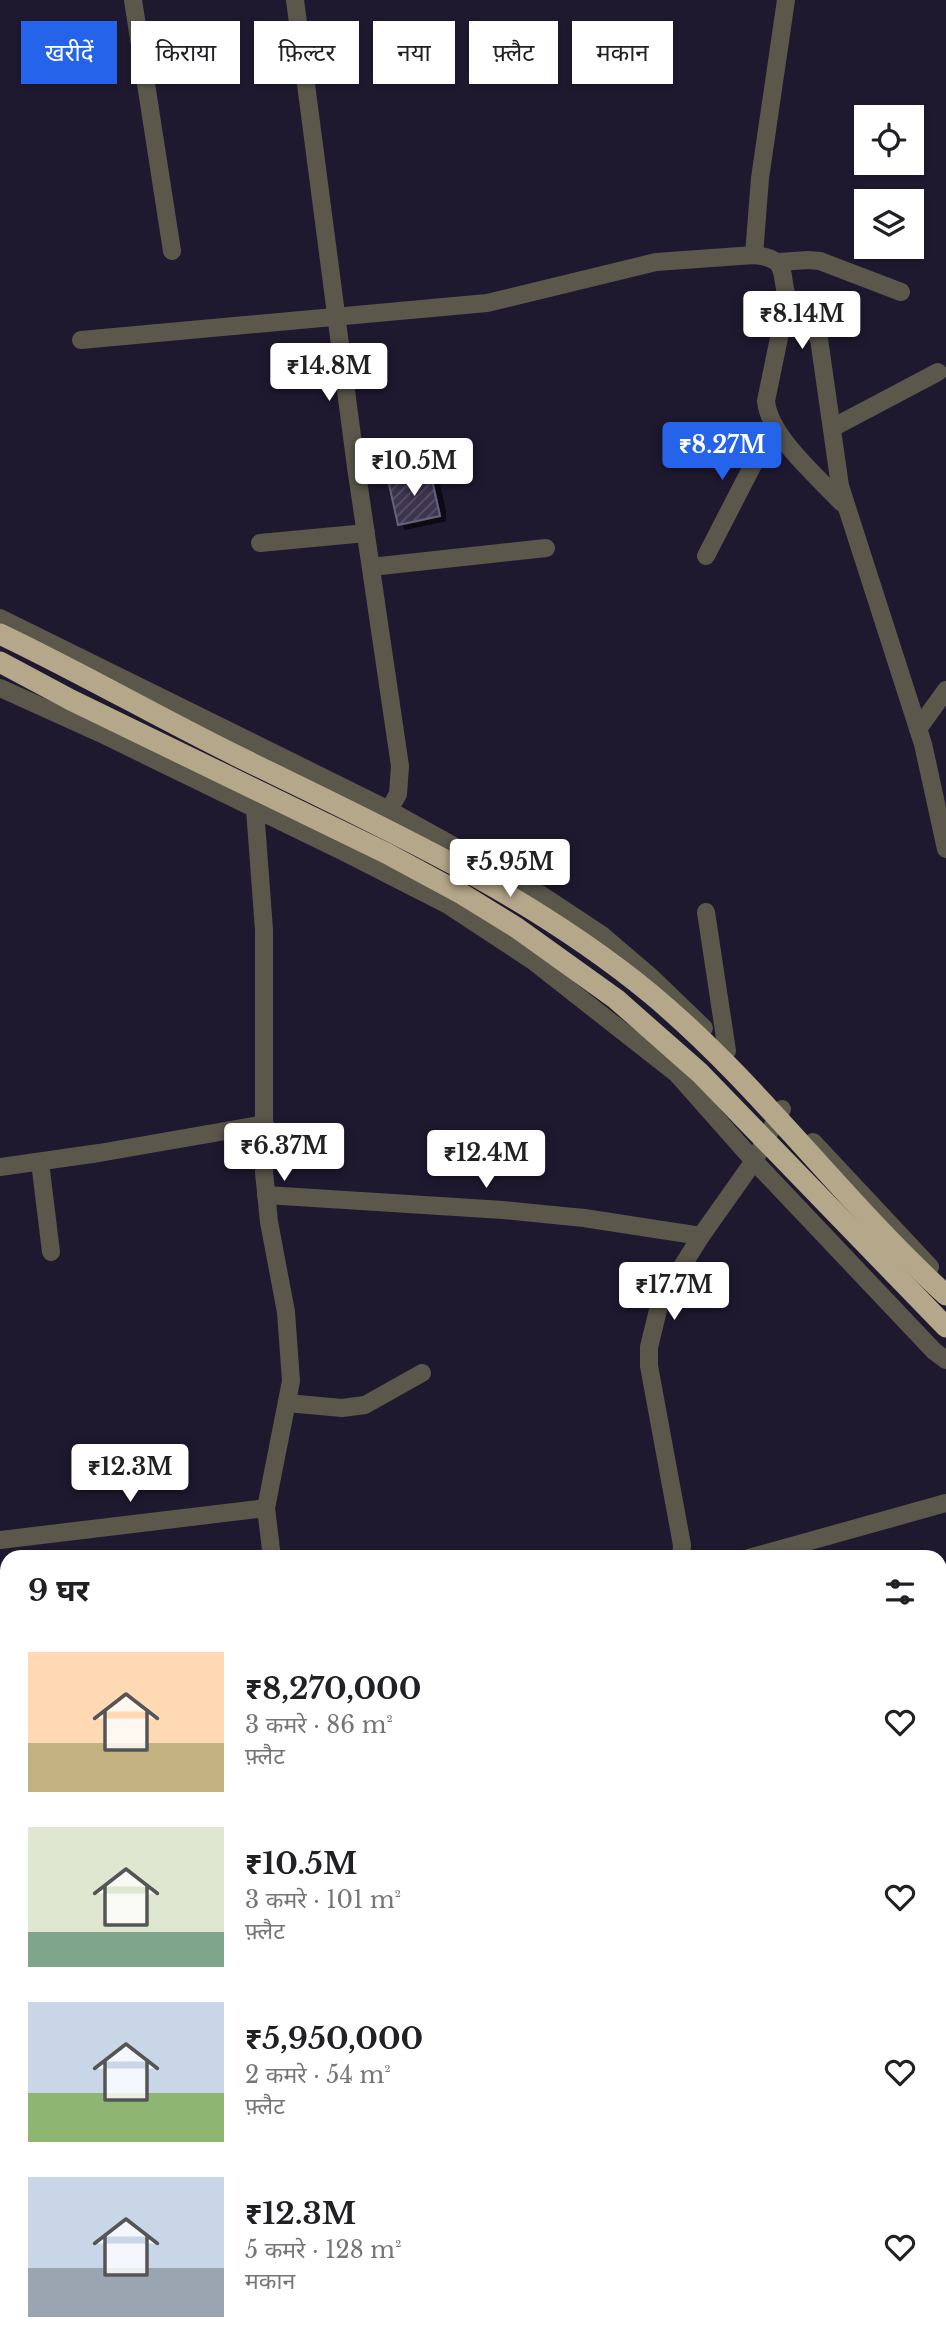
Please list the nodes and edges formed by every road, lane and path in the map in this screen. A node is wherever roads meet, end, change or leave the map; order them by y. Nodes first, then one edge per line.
1 (133, 0) edge
2 (295, 0) edge
3 (786, 0) edge
4 (172, 251) dead end
5 (754, 255) junction
6 (779, 262) junction
7 (901, 292) dead end
8 (788, 299) junction
9 (338, 316) junction
10 (81, 340) dead end
11 (939, 372) dead end
12 (773, 426) junction
13 (832, 428) junction
14 (845, 506) junction
15 (366, 533) junction
16 (260, 543) dead end
17 (546, 548) dead end
18 (706, 556) dead end
19 (371, 567) junction
20 (0, 618) edge
21 (0, 634) edge
22 (0, 662) edge
23 (0, 688) edge
24 (946, 690) edge
25 (918, 729) junction
26 (255, 809) junction
27 (389, 810) junction
28 (946, 849) edge
29 (706, 912) dead end
30 (727, 1051) junction
31 (782, 1109) junction
32 (265, 1124) junction
33 (754, 1161) junction
34 (40, 1162) junction
35 (0, 1167) edge
36 (266, 1195) junction
37 (701, 1236) junction
38 (51, 1252) dead end
39 (946, 1281) edge
40 (946, 1295) edge
41 (946, 1327) edge
42 (946, 1360) edge
43 (422, 1373) dead end
44 (287, 1403) junction
45 (946, 1503) edge
46 (266, 1508) junction
47 (0, 1540) edge
48 (813, 1549) edge
49 (271, 1550) edge
50 (682, 1550) edge

1 - 4 street
2 - 9 street
3 - 5 street
5 - 6 street
5 - 9 street
6 - 7 street
6 - 8 street
8 - 12 street
8 - 13 street
9 - 10 street
9 - 15 street
11 - 13 street
12 - 14 street
12 - 18 street
13 - 14 street
14 - 25 street
15 - 16 street
15 - 19 street
17 - 19 street
19 - 27 street
20 - 27 street
21 - 40 highway
22 - 41 highway
23 - 26 street
24 - 25 street
25 - 28 street
26 - 32 street
26 - 33 street
27 - 30 street
29 - 30 street
30 - 31 street
31 - 33 street
31 - 39 street
32 - 34 street
32 - 36 street
33 - 37 street
33 - 42 street
34 - 35 street
34 - 38 street
36 - 37 street
36 - 44 street
37 - 50 street
43 - 44 street
44 - 46 street
45 - 48 street
46 - 47 street
46 - 49 street

